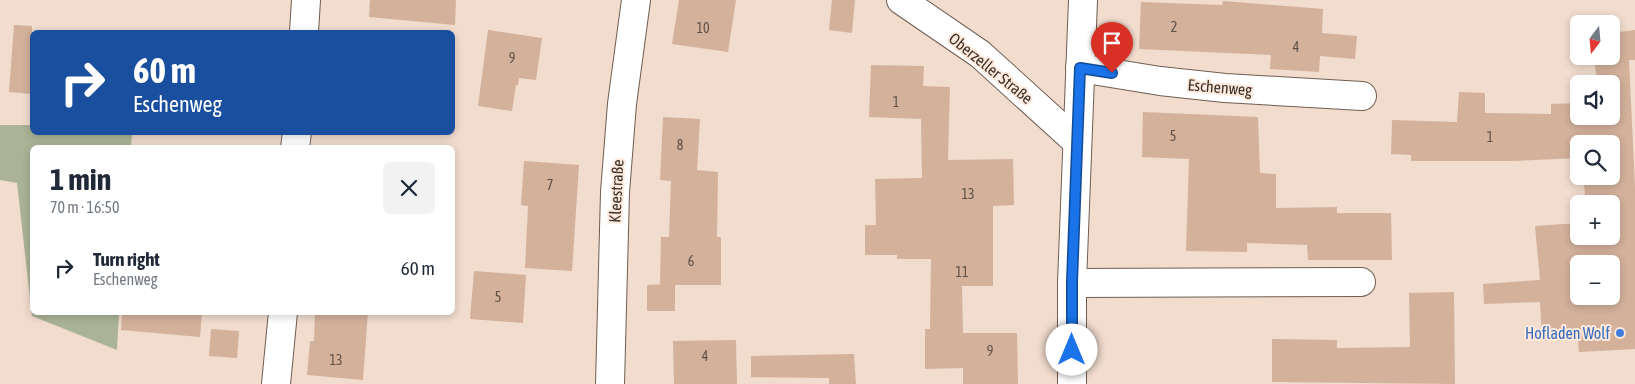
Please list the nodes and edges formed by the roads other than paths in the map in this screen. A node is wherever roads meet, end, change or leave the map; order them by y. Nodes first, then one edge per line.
1 (306, 0) edge
2 (636, 0) edge
3 (901, 0) edge
4 (1083, 0) edge
5 (304, 30) edge
6 (1080, 68) junction
7 (1362, 96) dead end
8 (1077, 142) junction
9 (1072, 282) junction
10 (1361, 282) dead end
11 (283, 315) edge
12 (276, 384) edge
13 (610, 384) edge
14 (1072, 384) edge

1 - 5 street
2 - 13 street, Kleestraße
3 - 8 street, Oberzeller Straße
4 - 6 street
6 - 7 street, Eschenweg
6 - 8 street
8 - 9 street
9 - 10 street
9 - 14 street
11 - 12 street

